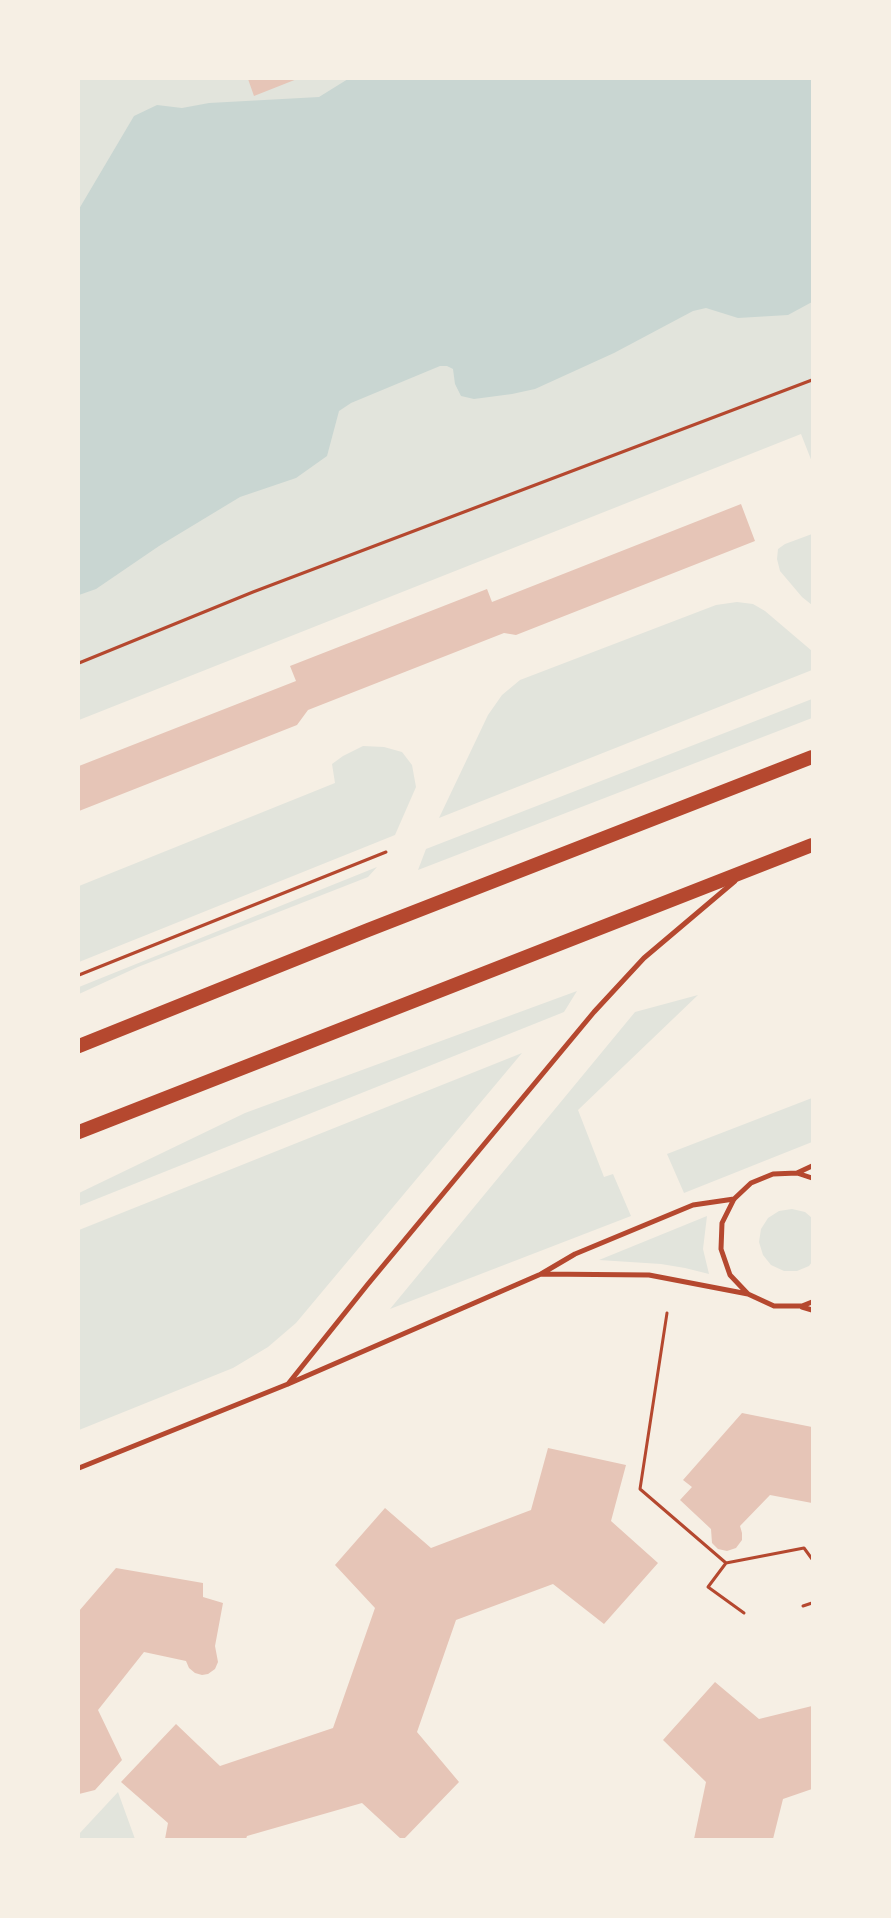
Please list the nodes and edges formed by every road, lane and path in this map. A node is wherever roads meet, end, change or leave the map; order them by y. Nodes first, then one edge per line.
1 (812, 380) edge
2 (79, 663) edge
3 (812, 757) edge
4 (812, 845) edge
5 (386, 852) dead end
6 (745, 872) junction
7 (79, 975) edge
8 (79, 1046) edge
9 (79, 1132) edge
10 (812, 1166) edge
11 (796, 1173) junction
12 (812, 1178) edge
13 (734, 1199) junction
14 (541, 1274) junction
15 (748, 1294) junction
16 (812, 1302) edge
17 (802, 1306) junction
18 (812, 1310) edge
19 (667, 1313) dead end
20 (288, 1384) junction
21 (79, 1468) edge
22 (812, 1559) edge
23 (726, 1563) junction
24 (812, 1604) edge
25 (803, 1606) dead end
26 (744, 1613) dead end

1 - 2 path
3 - 8 highway
4 - 6 highway
5 - 7 path
6 - 9 highway
6 - 20 street
10 - 11 street
11 - 12 street
11 - 13 street
13 - 14 street
13 - 15 street
14 - 15 street
14 - 20 street
15 - 17 street
16 - 17 street
17 - 18 street
19 - 23 path
20 - 21 street
22 - 23 path
23 - 26 path
24 - 25 path

